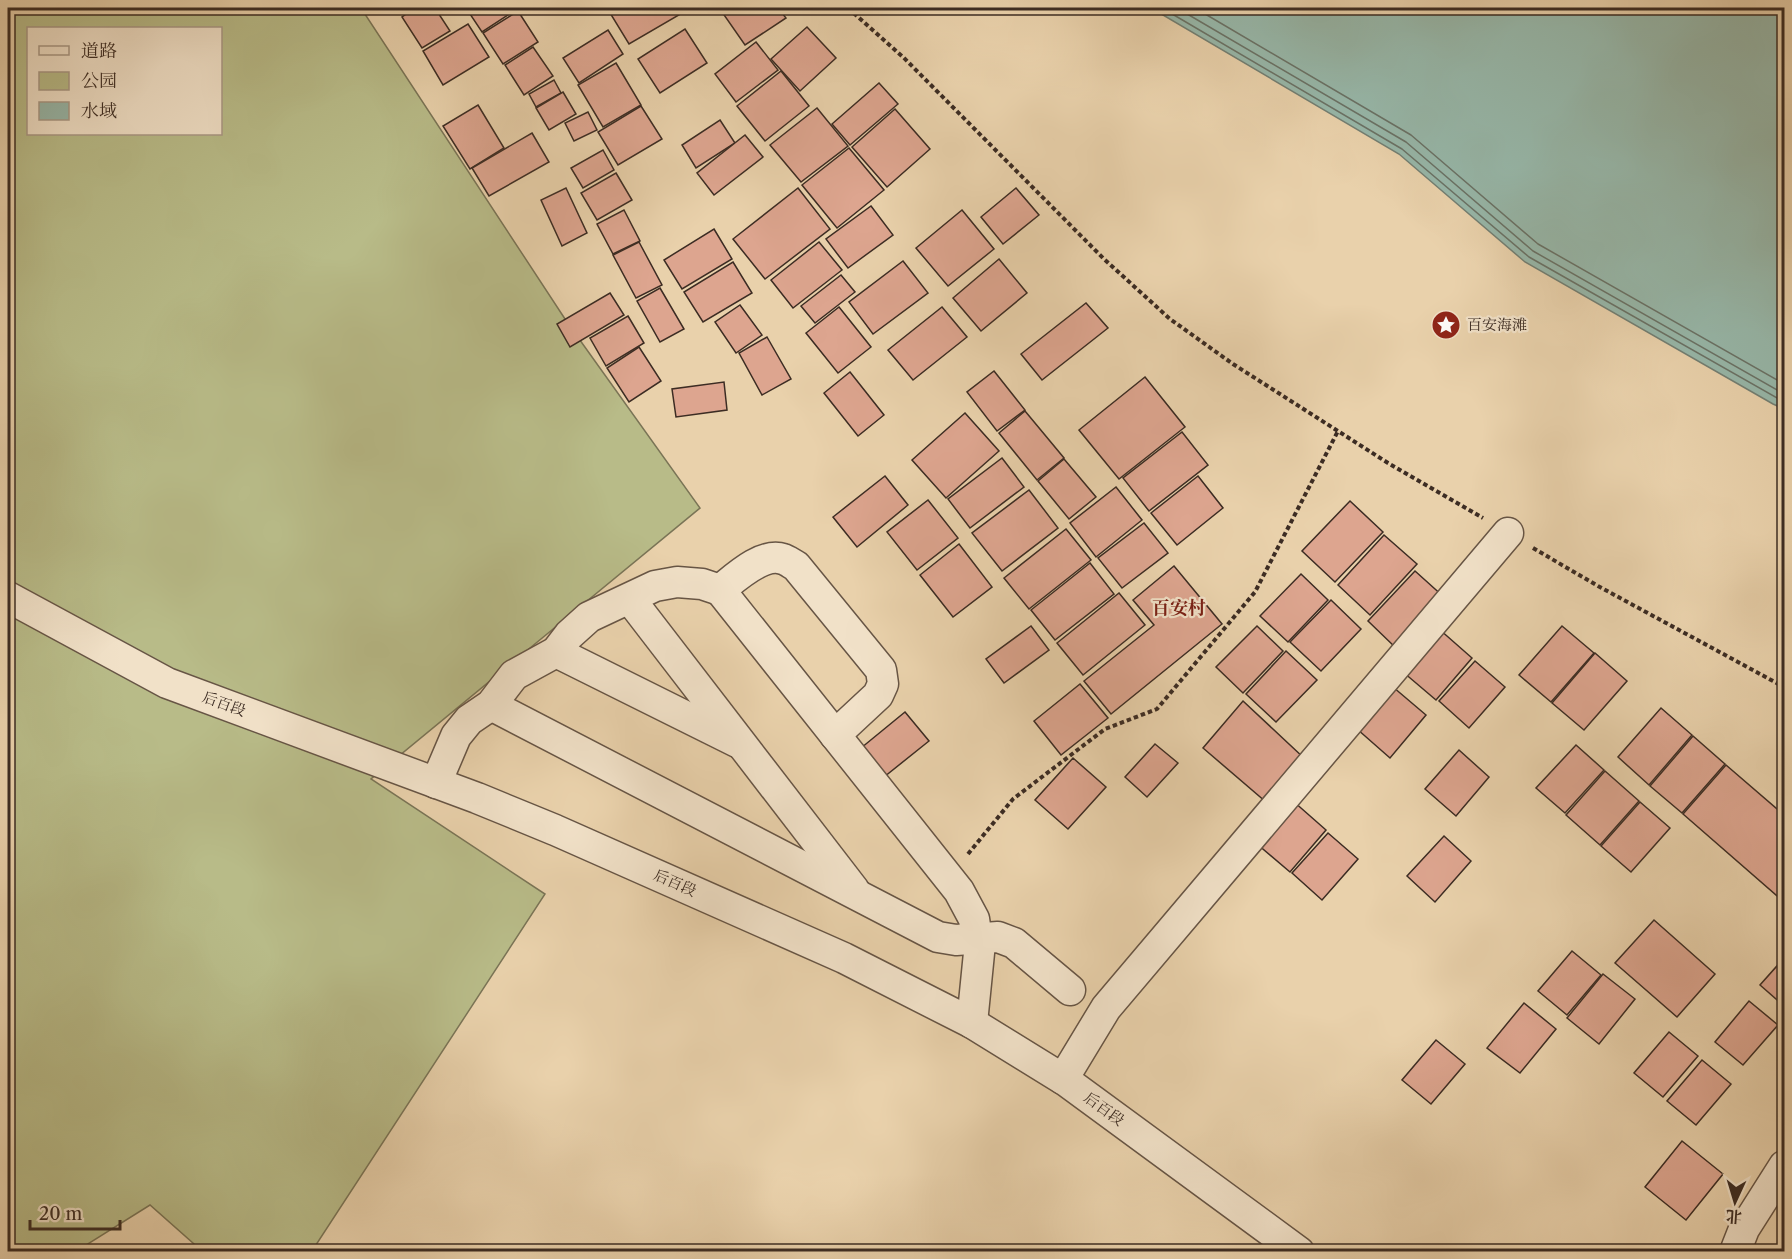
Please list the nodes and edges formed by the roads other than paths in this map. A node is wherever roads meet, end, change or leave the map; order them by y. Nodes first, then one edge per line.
1 (1508, 533) road end
2 (720, 590) junction
3 (8, 597) edge
4 (630, 599) junction
5 (556, 652) junction
6 (491, 705) junction
7 (835, 735) junction
8 (742, 744) junction
9 (436, 783) junction
10 (860, 897) junction
11 (977, 938) junction
12 (1070, 990) dead end
13 (972, 1023) junction
14 (1063, 1079) junction
15 (1785, 1166) edge
16 (1299, 1251) edge
17 (1735, 1251) edge

1 - 14 street
2 - 4 street
2 - 7 street
2 - 7 street
3 - 9 street, 后百段
4 - 5 street
4 - 8 street
5 - 6 street
5 - 8 street
6 - 9 street
6 - 10 street
7 - 11 street
8 - 10 street
9 - 13 street, 后百段
10 - 11 street
11 - 12 street
11 - 13 street
13 - 14 street, 后百段
14 - 16 street, 后百段
15 - 17 street

